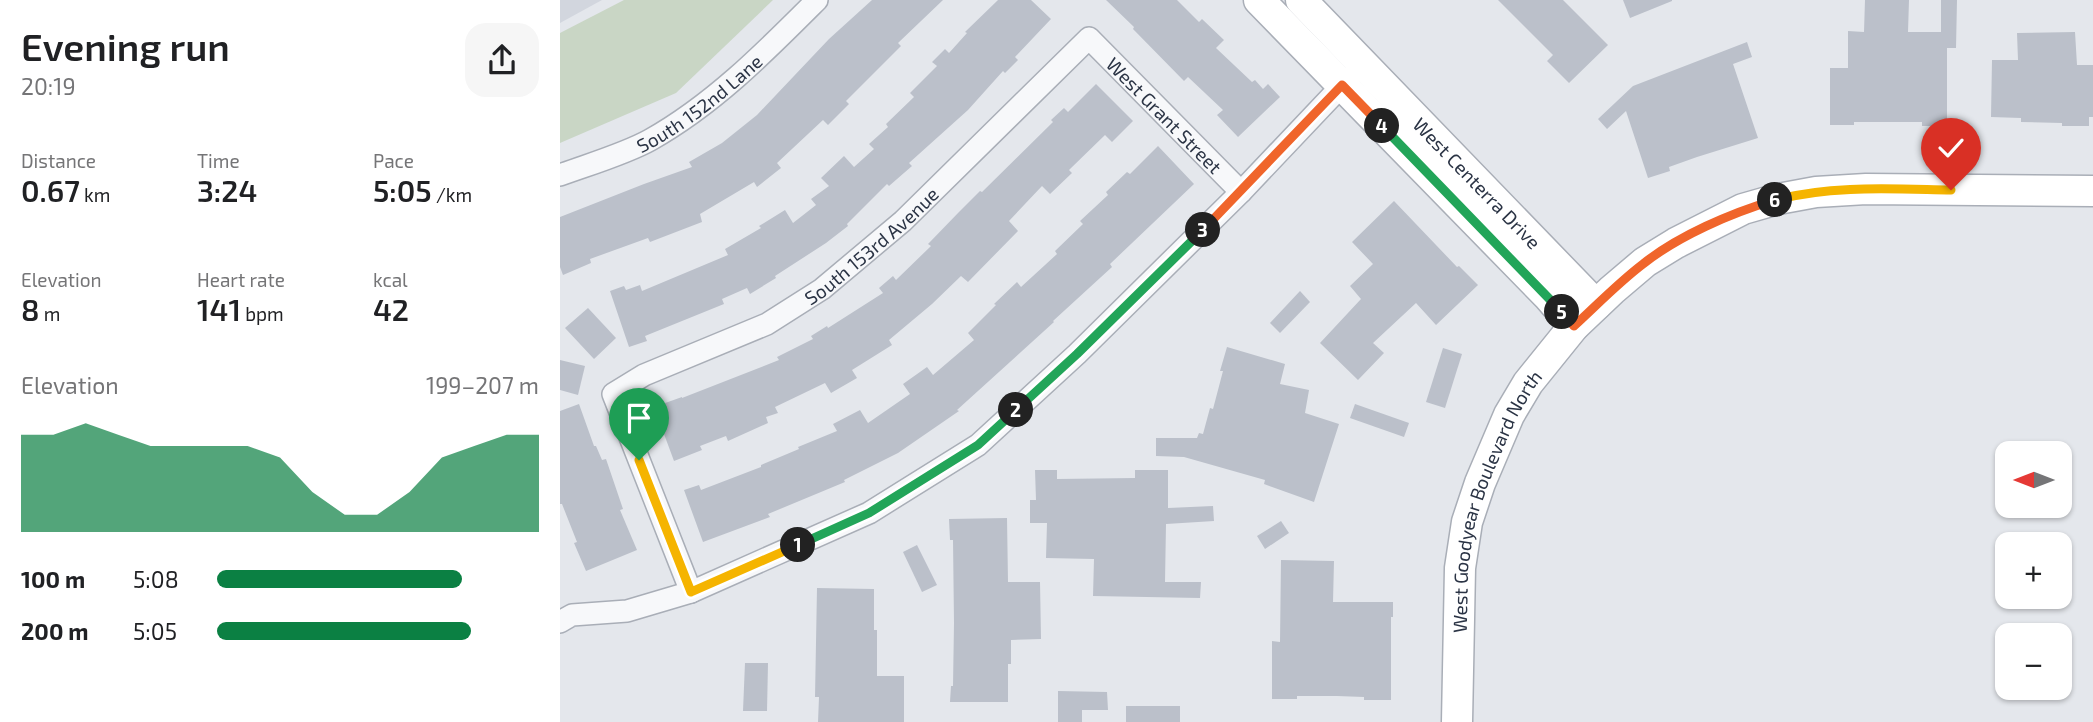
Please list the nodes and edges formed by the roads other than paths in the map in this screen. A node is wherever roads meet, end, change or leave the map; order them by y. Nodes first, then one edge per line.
1 (817, 0) edge
2 (1259, 0) edge
3 (1301, 0) edge
4 (1089, 38) joint
5 (1364, 64) junction
6 (1342, 85) junction
7 (560, 175) edge
8 (2093, 191) edge
9 (1241, 192) junction
10 (1596, 305) junction
11 (1574, 326) junction
12 (691, 592) junction
13 (564, 615) edge
14 (1457, 722) edge

1 - 7 street, South 152nd Lane
2 - 6 street, West Centerra Drive
3 - 5 street, West Centerra Drive
4 - 9 street, West Grant Street
4 - 12 street, South 153rd Avenue
5 - 6 street
5 - 10 street, West Centerra Drive
6 - 9 street
6 - 11 street, West Centerra Drive
8 - 10 street, West Goodyear Boulevard North
9 - 12 street
10 - 11 street, West Goodyear Boulevard North
11 - 14 street, West Goodyear Boulevard North
12 - 13 street

